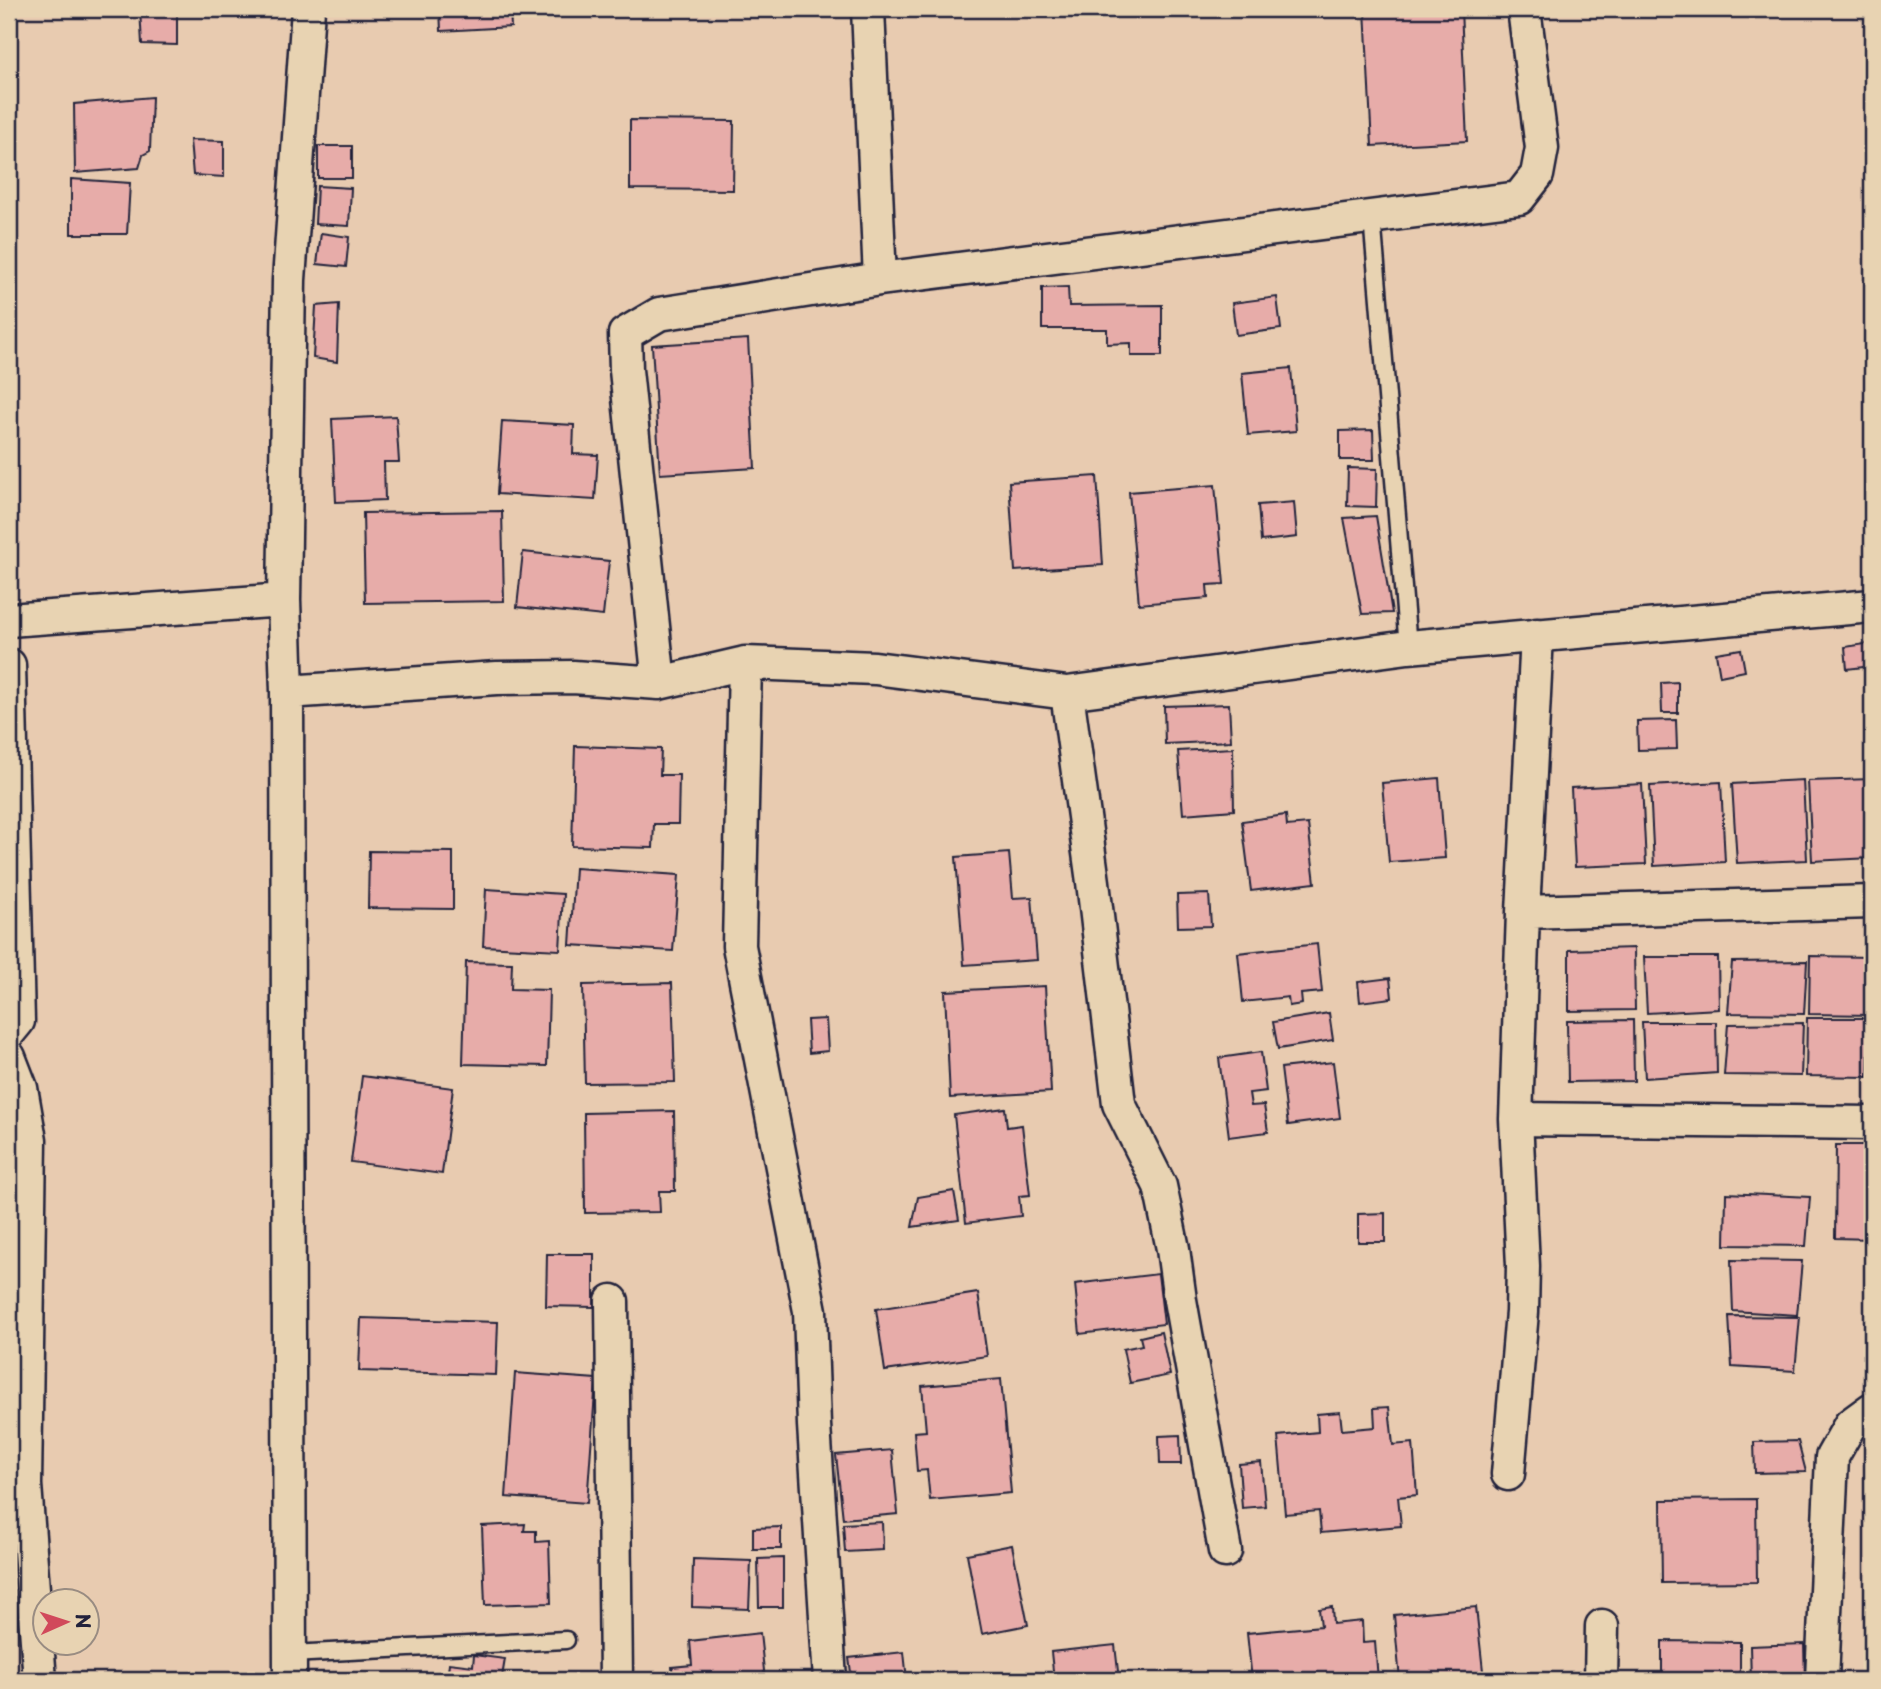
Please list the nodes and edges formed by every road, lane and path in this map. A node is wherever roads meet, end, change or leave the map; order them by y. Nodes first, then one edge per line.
1 (308, 9) edge
2 (868, 9) edge
3 (1524, 9) edge
4 (1372, 216) junction
5 (880, 279) junction
6 (284, 600) junction
7 (1872, 606) edge
8 (9, 620) edge
9 (1537, 635) junction
10 (1408, 647) junction
11 (745, 663) junction
12 (9, 665) edge
13 (659, 683) junction
14 (287, 692) junction
15 (1067, 693) junction
16 (1872, 902) edge
17 (1523, 912) junction
18 (9, 1032) edge
19 (9, 1057) edge
20 (1516, 1119) junction
21 (1872, 1123) edge
22 (612, 1301) dead end
23 (1872, 1409) edge
24 (1507, 1474) dead end
25 (1225, 1551) dead end
26 (1602, 1626) dead end
27 (566, 1640) dead end
28 (290, 1667) edge
29 (40, 1680) edge
30 (616, 1680) edge
31 (830, 1680) edge
32 (1601, 1680) edge
33 (1822, 1680) edge

1 - 6 street
2 - 5 street
3 - 4 street
4 - 5 street
4 - 10 lane
5 - 13 street
6 - 8 street
6 - 14 street
7 - 9 street
9 - 10 street
9 - 17 street
10 - 15 street
11 - 13 street
11 - 15 street
11 - 31 street
12 - 18 street
13 - 14 street
14 - 28 street
15 - 25 street
16 - 17 street
17 - 20 street
19 - 29 street
20 - 21 street
20 - 24 street
22 - 30 street
23 - 33 street
26 - 32 street
27 - 28 lane

